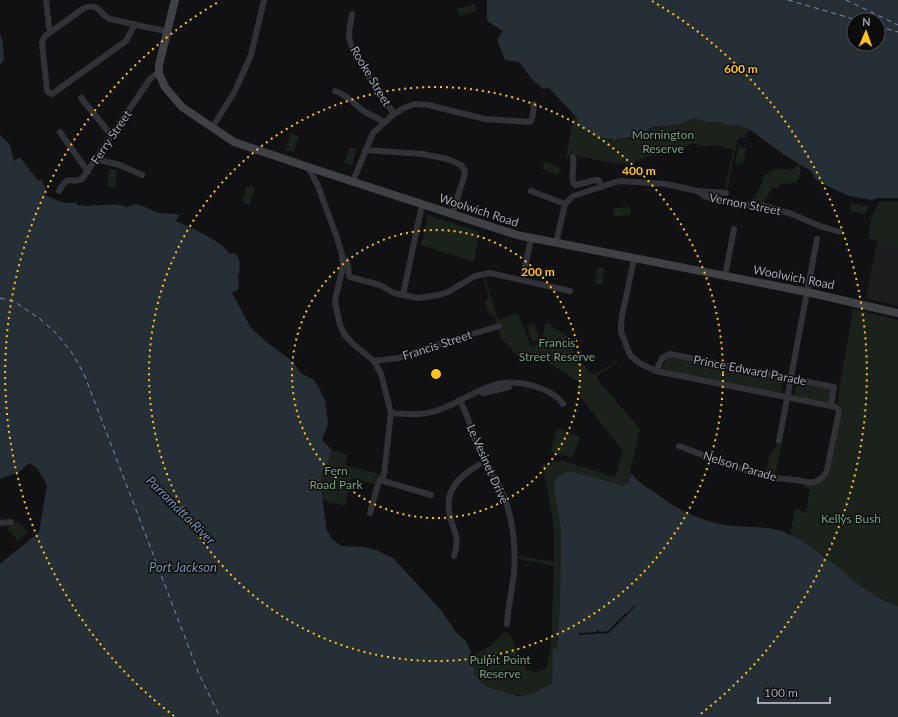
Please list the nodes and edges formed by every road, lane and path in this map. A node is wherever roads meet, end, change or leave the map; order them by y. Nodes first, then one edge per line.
1 (46, 0) edge
2 (175, 0) edge
3 (264, 0) edge
4 (352, 14) dead end
5 (135, 24) junction
6 (51, 31) junction
7 (167, 31) junction
8 (159, 74) junction
9 (335, 91) dead end
10 (81, 98) dead end
11 (534, 104) dead end
12 (394, 114) junction
13 (384, 123) junction
14 (212, 128) junction
15 (60, 132) dead end
16 (112, 136) junction
17 (365, 150) junction
18 (573, 157) dead end
19 (96, 159) junction
20 (308, 167) junction
21 (88, 172) junction
22 (142, 175) dead end
23 (353, 181) junction
24 (602, 186) junction
25 (59, 191) dead end
26 (531, 191) dead end
27 (696, 191) junction
28 (726, 193) dead end
29 (565, 204) junction
30 (422, 205) junction
31 (452, 214) junction
32 (734, 229) dead end
33 (840, 232) dead end
34 (532, 238) junction
35 (817, 239) dead end
36 (556, 243) junction
37 (342, 259) junction
38 (634, 259) junction
39 (725, 276) junction
40 (522, 280) junction
41 (570, 291) dead end
42 (807, 292) junction
43 (403, 295) junction
44 (898, 313) edge
45 (499, 326) dead end
46 (374, 362) junction
47 (656, 372) junction
48 (791, 378) junction
49 (787, 397) junction
50 (459, 400) junction
51 (833, 406) junction
52 (391, 413) junction
53 (779, 441) dead end
54 (679, 446) dead end
55 (485, 461) junction
56 (380, 480) junction
57 (431, 495) dead end
58 (370, 513) dead end
59 (11, 522) dead end
60 (0, 523) edge
61 (454, 556) dead end
62 (507, 624) dead end

1 - 6 street
2 - 7 street
3 - 14 street
4 - 12 street, Rooke Street
5 - 6 street
5 - 6 street
5 - 7 street
7 - 8 street
8 - 14 street, Woolwich Road
8 - 16 street, Ferry Street
9 - 13 street
10 - 16 street
11 - 12 street
12 - 13 street
13 - 17 street
14 - 20 street, Woolwich Road
15 - 21 street
16 - 19 street, Ferry Street
17 - 23 street
17 - 31 street
18 - 24 street
19 - 21 street, Ferry Street
19 - 22 street
20 - 23 street, Woolwich Road
20 - 37 street
21 - 25 street, Ferry Street
23 - 30 street, Woolwich Road
24 - 27 street, Vernon Street
24 - 29 street, Vernon Street
26 - 29 street
27 - 28 street, Vernon Street
27 - 33 street, Vernon Street
29 - 36 street
30 - 31 street, Woolwich Road
30 - 43 street
31 - 34 street, Woolwich Road
32 - 39 street
34 - 36 street, Woolwich Road
34 - 40 street
35 - 42 street
36 - 38 street, Woolwich Road
37 - 43 street
37 - 46 street
38 - 39 street, Woolwich Road
38 - 47 street, Prince Edward Parade
39 - 42 street, Woolwich Road
40 - 41 street
40 - 43 street
42 - 44 street, Woolwich Road
42 - 48 street
45 - 46 street, Francis Street
46 - 52 street
47 - 48 street, Prince Edward Parade
47 - 49 street, Prince Edward Parade
48 - 49 street
48 - 51 street, Prince Edward Parade
49 - 51 street, Prince Edward Parade
49 - 53 street
50 - 50 street
50 - 52 street
50 - 55 street, Le Vesinet Drive
51 - 54 street, Nelson Parade
52 - 56 street
55 - 61 street
55 - 62 street, Le Vesinet Drive
56 - 57 street
56 - 58 street
59 - 60 street

